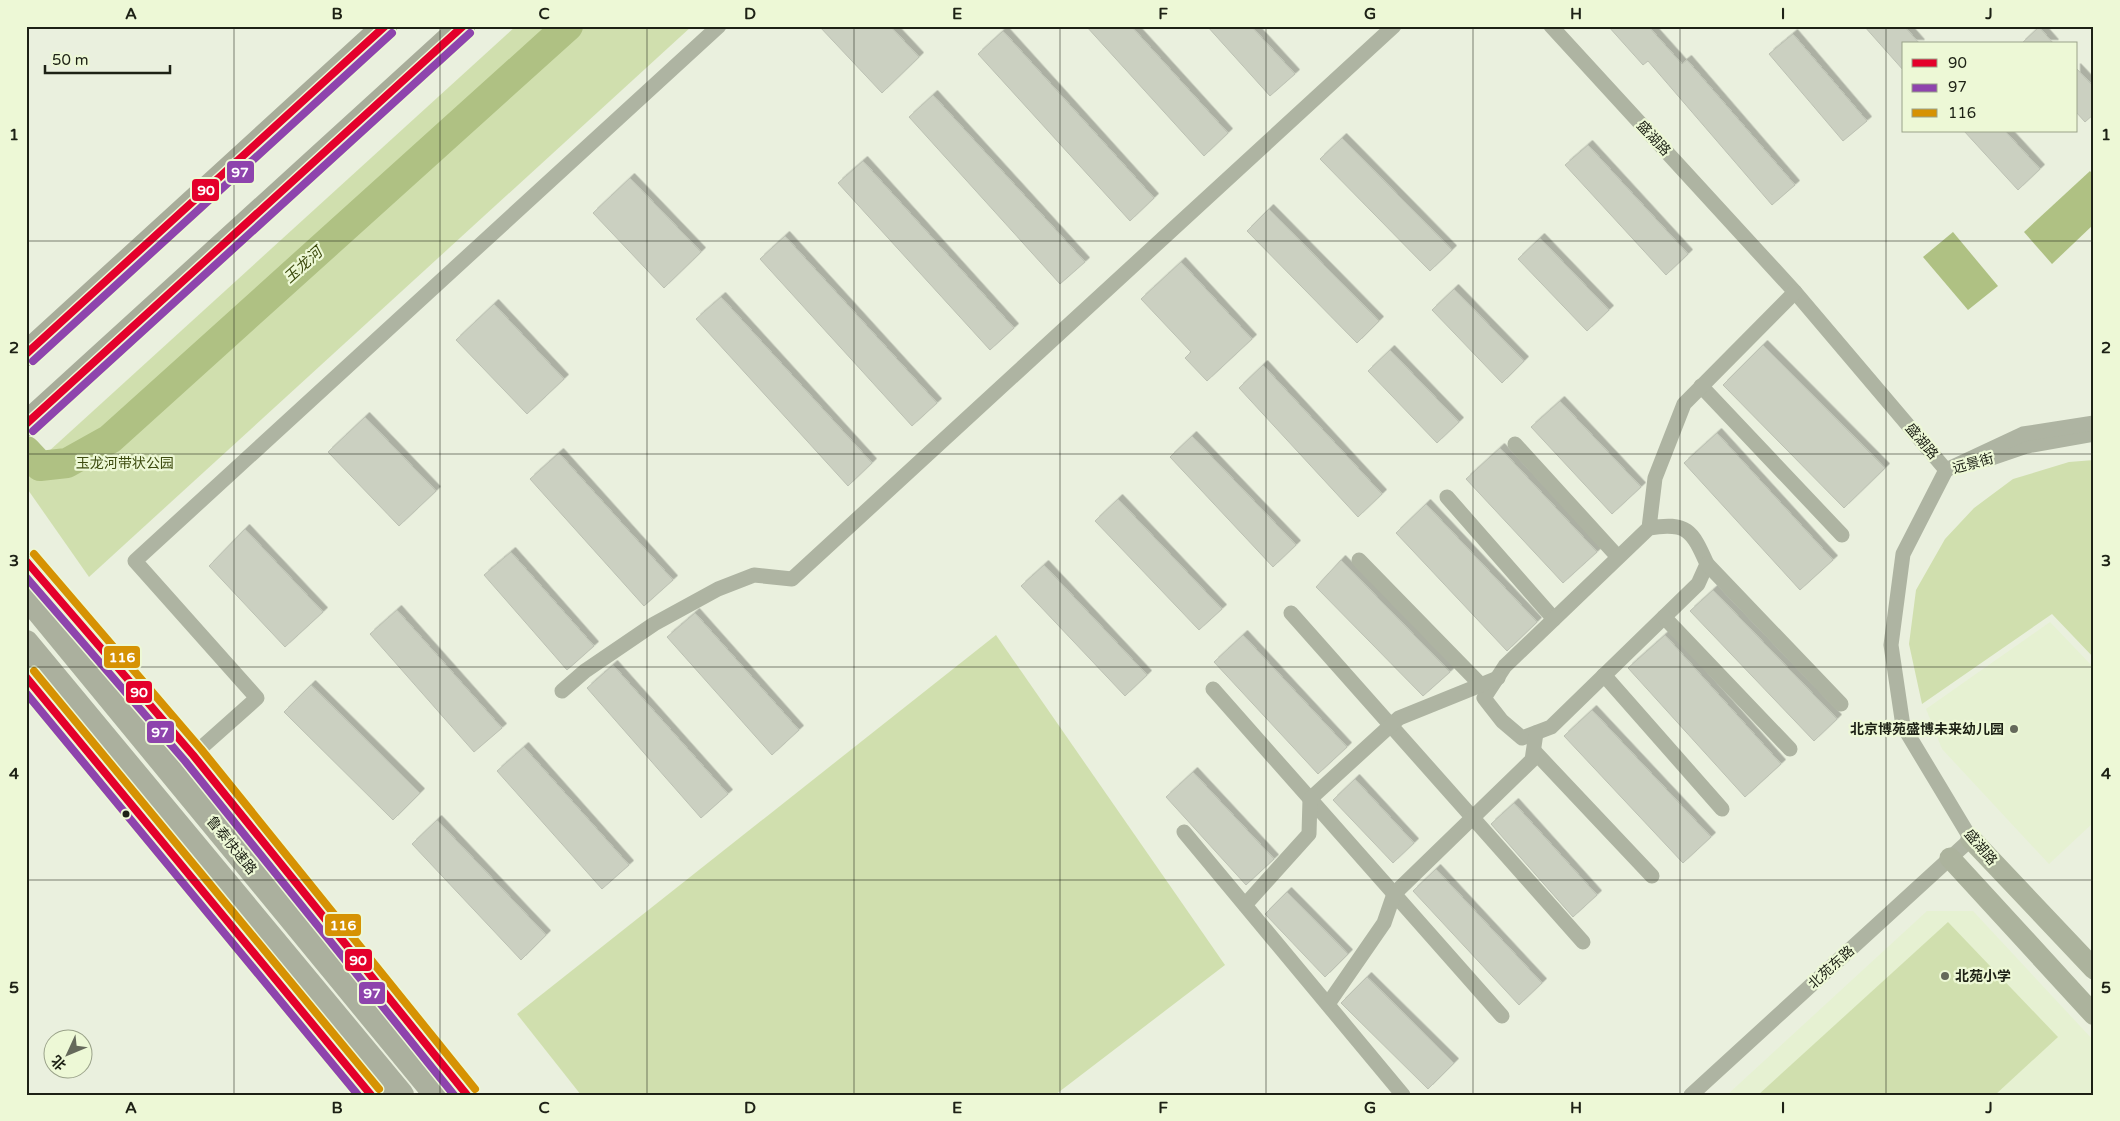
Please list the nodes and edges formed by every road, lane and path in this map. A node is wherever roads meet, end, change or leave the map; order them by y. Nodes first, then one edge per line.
1 (385, 26) edge
2 (463, 26) edge
3 (719, 26) edge
4 (1394, 26) edge
5 (1551, 26) edge
6 (1795, 292) junction
7 (26, 354) edge
8 (1701, 386) junction
9 (33, 418) edge
10 (2094, 423) edge
11 (2094, 434) edge
12 (1516, 444) dead end
13 (1946, 470) junction
14 (1447, 497) dead end
15 (1649, 528) junction
16 (1842, 535) dead end
17 (1618, 557) junction
18 (1359, 560) dead end
19 (26, 561) edge
20 (1707, 564) junction
21 (26, 595) edge
22 (1291, 613) dead end
23 (1664, 616) junction
24 (1554, 619) junction
25 (26, 643) edge
26 (1604, 675) junction
27 (26, 677) edge
28 (1498, 678) junction
29 (1481, 684) junction
30 (1213, 689) dead end
31 (562, 692) dead end
32 (1841, 704) dead end
33 (1391, 725) junction
34 (1536, 733) junction
35 (1790, 749) dead end
36 (1534, 751) junction
37 (194, 755) junction
38 (1310, 799) junction
39 (1722, 809) dead end
40 (1473, 817) junction
41 (1184, 832) dead end
42 (1971, 839) junction
43 (1950, 858) junction
44 (1652, 876) dead end
45 (1394, 894) junction
46 (1245, 905) junction
47 (1583, 942) dead end
48 (2094, 970) edge
49 (1328, 1004) junction
50 (1502, 1016) dead end
51 (2094, 1016) edge
52 (371, 1095) edge
53 (401, 1095) edge
54 (437, 1095) edge
55 (467, 1095) edge
56 (1403, 1095) edge
57 (1692, 1095) edge

1 - 7 main road
2 - 9 main road
3 - 37 street
4 - 31 street
5 - 6 street, 盛湖路
6 - 8 street
6 - 13 street, 盛湖路
8 - 15 street
8 - 16 street
10 - 13 street, 远景街
11 - 13 street, 远景街
12 - 17 street
13 - 42 street, 盛湖路
14 - 24 street
15 - 17 street
15 - 20 street
17 - 24 street
18 - 29 street
19 - 37 main road
20 - 23 street
20 - 32 street
21 - 54 highway, 鲁泰快速路
22 - 33 street
23 - 26 street
23 - 35 street
24 - 28 street
25 - 53 highway
26 - 34 street
26 - 39 street
27 - 52 main road
28 - 29 street
28 - 34 street
29 - 33 street
30 - 38 street
33 - 38 street
33 - 40 street
34 - 36 street
36 - 40 street
36 - 44 street
37 - 55 main road
38 - 45 street
38 - 46 street
40 - 45 street
40 - 47 street
41 - 46 street
42 - 43 street, 北苑东路
42 - 48 main road, 盛湖路
43 - 51 main road
43 - 57 street, 北苑东路
45 - 49 street
45 - 50 street
46 - 49 street
49 - 56 street

